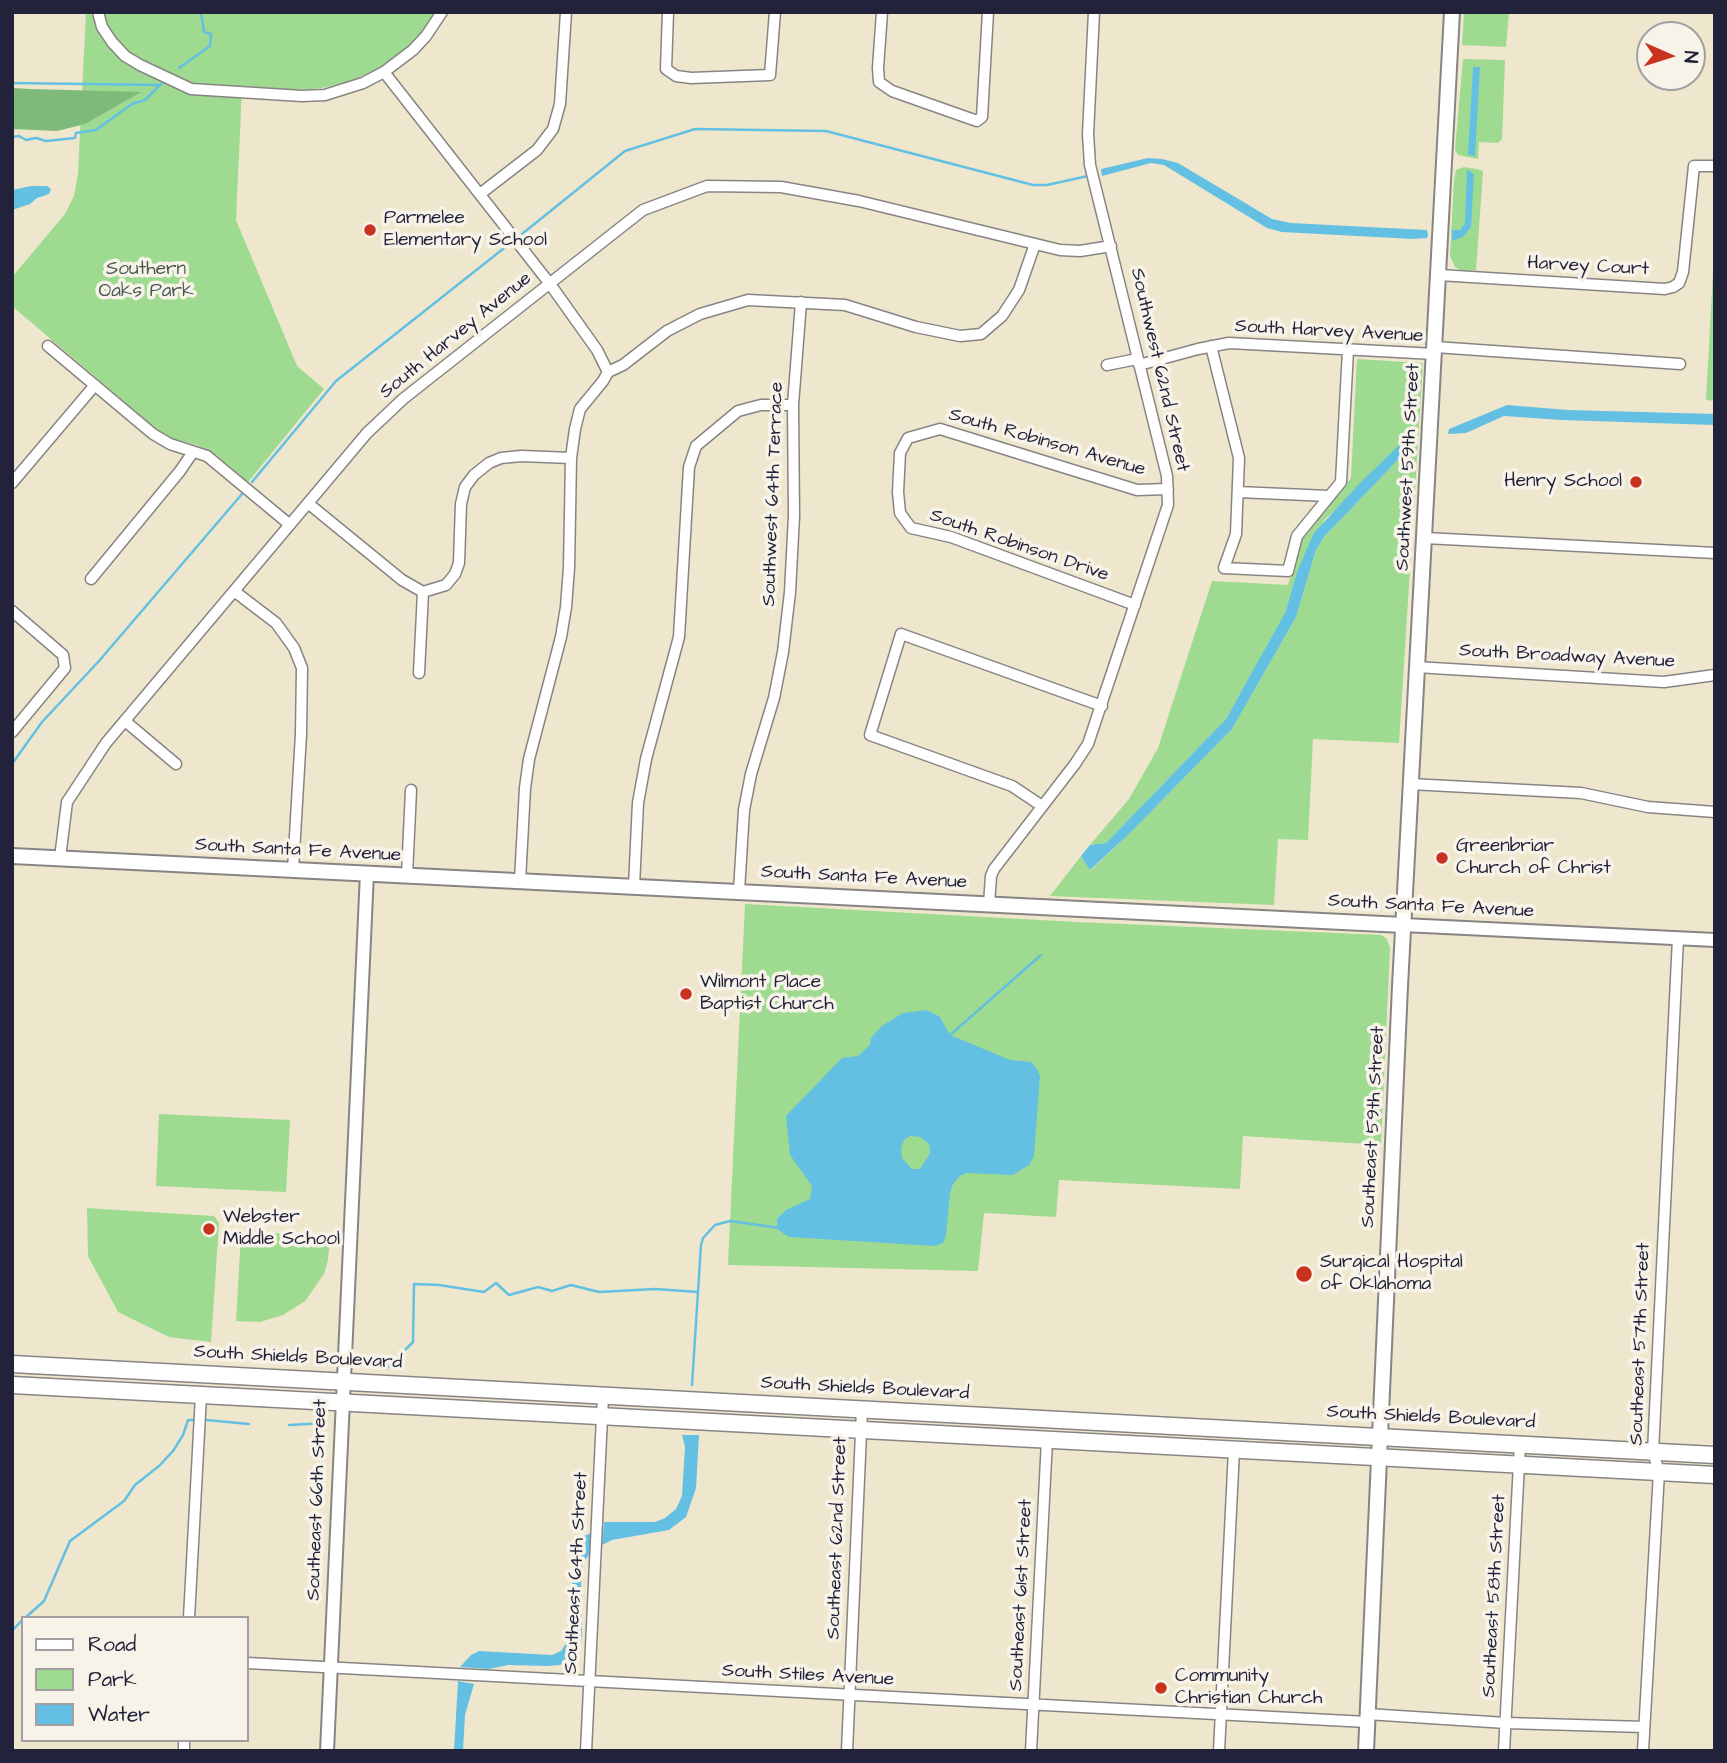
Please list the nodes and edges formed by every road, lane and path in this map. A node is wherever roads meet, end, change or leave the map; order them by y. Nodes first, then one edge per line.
1 (98, 12) edge
2 (442, 12) edge
3 (566, 12) edge
4 (668, 12) edge
5 (775, 12) edge
6 (881, 12) edge
7 (989, 12) edge
8 (1094, 12) edge
9 (1452, 12) edge
10 (384, 72) junction
11 (1715, 166) edge
12 (480, 194) junction
13 (1035, 244) junction
14 (1111, 246) junction
15 (1439, 275) junction
16 (550, 284) junction
17 (801, 302) junction
18 (48, 346) dead end
19 (1211, 346) junction
20 (1348, 350) junction
21 (1435, 351) junction
22 (1138, 362) junction
23 (1680, 364) dead end
24 (1107, 365) dead end
25 (608, 372) junction
26 (95, 385) junction
27 (793, 405) junction
28 (193, 452) junction
29 (571, 458) junction
30 (899, 470) joint
31 (12, 483) edge
32 (1168, 489) junction
33 (1238, 492) junction
34 (1329, 496) junction
35 (309, 504) junction
36 (289, 524) junction
37 (1425, 538) junction
38 (1715, 553) edge
39 (91, 579) dead end
40 (234, 592) junction
41 (423, 592) junction
42 (1135, 605) junction
43 (12, 611) edge
44 (1416, 667) junction
45 (419, 673) dead end
46 (1715, 675) edge
47 (1102, 706) junction
48 (125, 721) junction
49 (12, 732) edge
50 (176, 764) dead end
51 (1410, 784) junction
52 (411, 790) dead end
53 (1042, 806) junction
54 (1715, 812) edge
55 (12, 856) edge
56 (60, 858) junction
57 (293, 870) junction
58 (367, 873) junction
59 (407, 875) junction
60 (520, 880) junction
61 (634, 886) junction
62 (739, 891) junction
63 (989, 904) junction
64 (1403, 925) junction
65 (1678, 938) junction
66 (1715, 940) edge
67 (12, 1364) edge
68 (342, 1381) junction
69 (12, 1385) edge
70 (201, 1395) junction
71 (603, 1396) junction
72 (341, 1403) junction
73 (862, 1410) junction
74 (602, 1416) junction
75 (1119, 1423) junction
76 (861, 1430) junction
77 (1380, 1437) junction
78 (1047, 1440) junction
79 (1118, 1444) junction
80 (1520, 1444) junction
81 (1234, 1450) junction
82 (1653, 1452) junction
83 (1715, 1455) edge
84 (1380, 1457) junction
85 (1519, 1464) junction
86 (1659, 1472) junction
87 (1715, 1475) edge
88 (189, 1616) edge
89 (248, 1663) edge
90 (331, 1667) junction
91 (590, 1681) junction
92 (849, 1696) junction
93 (1034, 1705) junction
94 (1221, 1713) junction
95 (1367, 1718) junction
96 (1506, 1723) junction
97 (1644, 1727) junction
98 (327, 1751) edge
99 (586, 1751) edge
100 (846, 1751) edge
101 (1031, 1751) edge
102 (1219, 1751) edge
103 (1366, 1751) edge
104 (1504, 1751) edge
105 (1643, 1751) edge

1 - 10 street
2 - 10 street
3 - 12 street
4 - 5 street
6 - 7 street
8 - 14 street, Southwest 62nd Street
9 - 15 main road, Southwest 59th Street
10 - 12 street
11 - 15 street, Harvey Court
12 - 16 street
13 - 14 street, South Harvey Avenue
13 - 16 street, South Harvey Avenue
13 - 17 street
14 - 22 street, Southwest 62nd Street
15 - 21 main road, Southwest 59th Street
16 - 25 street
16 - 35 street, South Harvey Avenue
17 - 25 street
17 - 27 street, Southwest 64th Terrace
18 - 26 street
19 - 20 street, South Harvey Avenue
19 - 22 street, South Harvey Avenue
19 - 33 street
20 - 21 street, South Harvey Avenue
20 - 34 street
21 - 23 street, South Harvey Avenue
21 - 37 main road, Southwest 59th Street
22 - 24 street, South Harvey Avenue
22 - 32 street, Southwest 62nd Street
25 - 29 street
26 - 28 street
26 - 31 street
27 - 61 street
27 - 62 street, Southwest 64th Terrace
28 - 36 street
28 - 39 street
29 - 41 street
29 - 60 street
30 - 32 street, South Robinson Avenue
30 - 42 street, South Robinson Drive
32 - 42 street, Southwest 62nd Street
33 - 34 street
33 - 34 street
35 - 36 street, South Harvey Avenue
35 - 41 street
36 - 40 street, South Harvey Avenue
37 - 38 street
37 - 44 main road, Southwest 59th Street
40 - 48 street, South Harvey Avenue
40 - 57 street
41 - 45 street
42 - 47 street, Southwest 62nd Street
43 - 49 street
44 - 46 street, South Broadway Avenue
44 - 51 main road, Southwest 59th Street
47 - 53 street, Southwest 62nd Street
47 - 53 street
48 - 50 street
48 - 56 street, South Harvey Avenue
51 - 54 street
51 - 64 main road, Southwest 59th Street
52 - 59 street
53 - 63 street, Southwest 62nd Street
55 - 56 main road, South Santa Fe Avenue
56 - 57 main road, South Santa Fe Avenue
57 - 58 main road, South Santa Fe Avenue
58 - 59 main road, South Santa Fe Avenue
58 - 68 street, Southeast 66th Street
59 - 60 main road, South Santa Fe Avenue
60 - 61 main road, South Santa Fe Avenue
61 - 62 main road, South Santa Fe Avenue
62 - 63 main road, South Santa Fe Avenue
63 - 64 main road, South Santa Fe Avenue
64 - 65 street, South Santa Fe Avenue
64 - 77 main road, Southeast 59th Street
65 - 66 street, South Santa Fe Avenue
65 - 82 street, Southeast 57th Street
67 - 68 main road, South Shields Boulevard
68 - 71 main road, South Shields Boulevard
68 - 72 street, Southeast 66th Street
69 - 70 main road
70 - 72 main road
70 - 88 street
71 - 73 main road, South Shields Boulevard
71 - 74 street, Southeast 64th Street
72 - 74 main road
72 - 90 street, Southeast 66th Street
73 - 75 main road, South Shields Boulevard
73 - 76 street, Southeast 62nd Street
74 - 76 main road
74 - 91 street, Southeast 64th Street
75 - 77 main road, South Shields Boulevard
75 - 79 main road
76 - 78 main road
76 - 92 street, Southeast 62nd Street
77 - 80 main road, South Shields Boulevard
77 - 84 main road, Southeast 59th Street
78 - 79 main road
78 - 93 street, Southeast 61st Street
79 - 81 main road
80 - 82 main road, South Shields Boulevard
80 - 85 street, Southeast 58th Street
81 - 84 main road
81 - 94 street
82 - 83 main road, South Shields Boulevard
82 - 86 street, Southeast 57th Street
84 - 85 main road
84 - 95 main road, Southeast 59th Street
85 - 86 main road
85 - 96 street, Southeast 58th Street
86 - 87 main road
86 - 97 street, Southeast 57th Street
89 - 90 street, South Stiles Avenue
90 - 91 street, South Stiles Avenue
90 - 98 street, Southeast 66th Street
91 - 92 street, South Stiles Avenue
91 - 99 street, Southeast 64th Street
92 - 93 street, South Stiles Avenue
92 - 100 street, Southeast 62nd Street
93 - 94 street, South Stiles Avenue
93 - 101 street, Southeast 61st Street
94 - 95 street, South Stiles Avenue
94 - 102 street
95 - 96 street, South Stiles Avenue
95 - 103 main road, Southeast 59th Street
96 - 97 street, South Stiles Avenue
96 - 104 street, Southeast 58th Street
97 - 105 street, Southeast 57th Street

